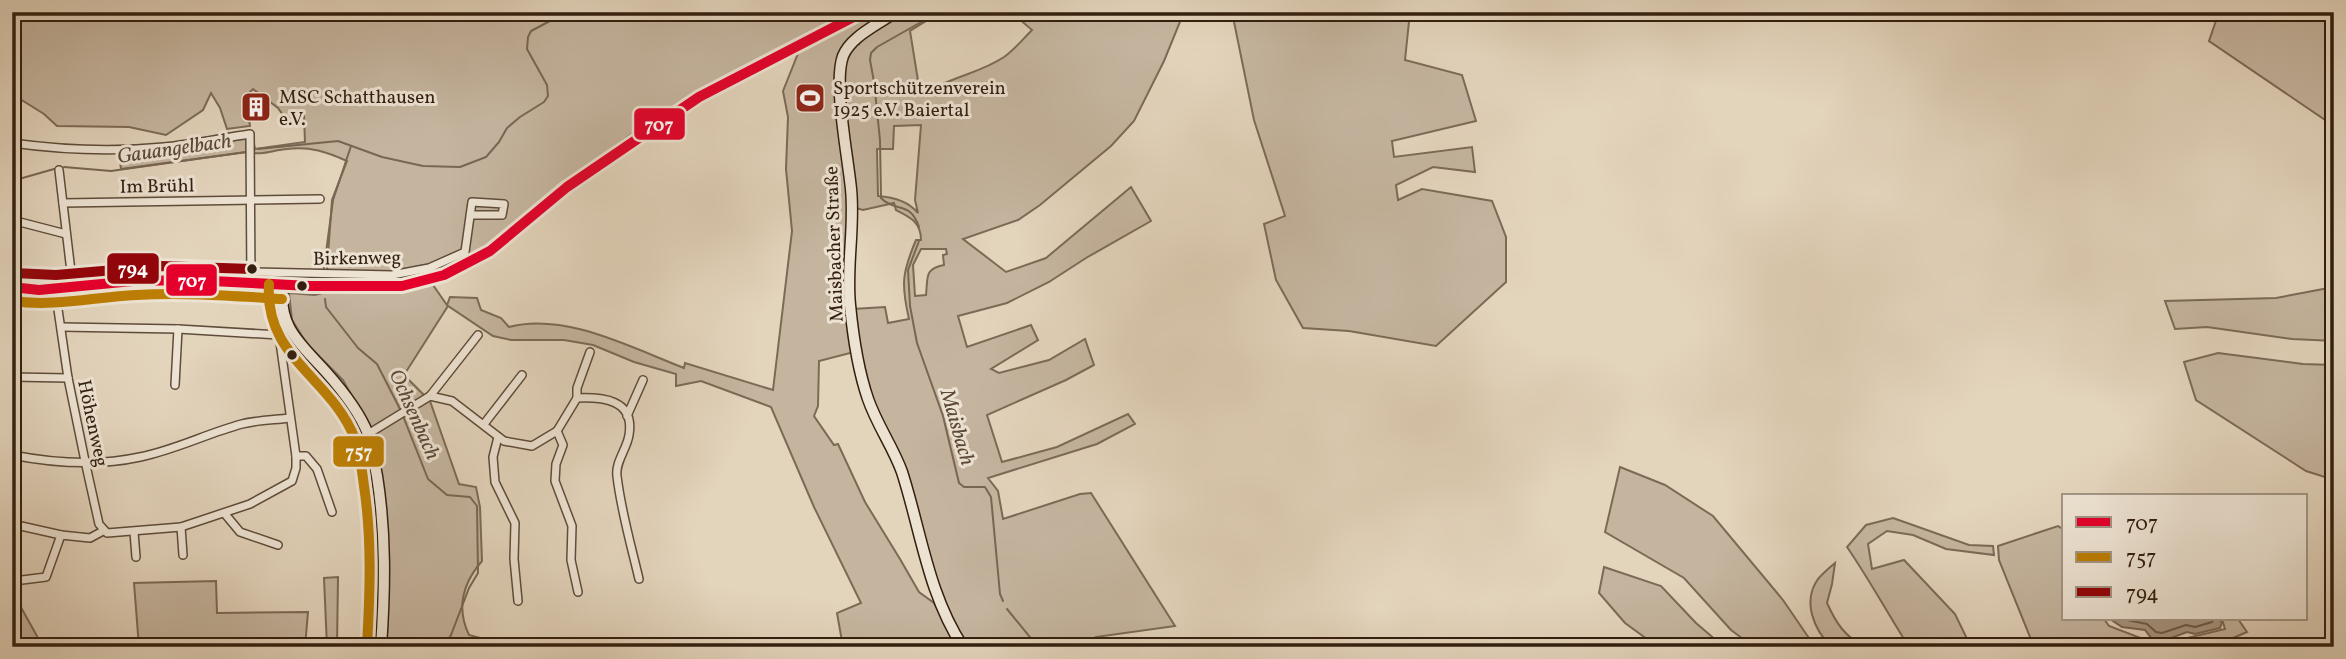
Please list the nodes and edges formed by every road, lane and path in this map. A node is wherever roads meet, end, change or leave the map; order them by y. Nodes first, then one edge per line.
1 (863, 12) edge
2 (895, 12) edge
3 (12, 143) edge
4 (59, 170) dead end
5 (251, 199) junction
6 (320, 199) dead end
7 (63, 203) junction
8 (470, 215) junction
9 (12, 220) edge
10 (66, 234) junction
11 (251, 277) junction
12 (72, 283) junction
13 (282, 285) junction
14 (12, 287) edge
15 (55, 289) junction
16 (61, 327) junction
17 (289, 328) junction
18 (178, 329) junction
19 (279, 335) junction
20 (478, 335) dead end
21 (590, 352) dead end
22 (522, 375) dead end
23 (12, 377) edge
24 (68, 377) junction
25 (643, 380) dead end
26 (175, 385) dead end
27 (430, 396) junction
28 (577, 398) junction
29 (626, 416) junction
30 (290, 418) junction
31 (484, 425) junction
32 (557, 431) junction
33 (368, 434) junction
34 (498, 437) junction
35 (12, 455) edge
36 (296, 456) junction
37 (85, 461) junction
38 (332, 512) dead end
39 (225, 514) junction
40 (12, 524) edge
41 (181, 527) junction
42 (103, 531) junction
43 (134, 532) junction
44 (61, 536) junction
45 (278, 545) dead end
46 (183, 555) dead end
47 (136, 557) dead end
48 (639, 579) dead end
49 (14, 581) dead end
50 (578, 592) dead end
51 (518, 601) dead end
52 (381, 647) edge
53 (963, 647) edge

1 - 13 street
2 - 53 street, Maisbacher Straße
3 - 5 street
4 - 7 street
5 - 6 street, Im Brühl
5 - 7 street, Im Brühl
5 - 11 street
7 - 10 street
8 - 8 street
8 - 11 street, Birkenweg
9 - 10 street
10 - 12 street
11 - 12 street
11 - 13 street
12 - 15 street
13 - 17 street
14 - 15 street
15 - 16 street, Höhenweg
16 - 18 street
16 - 24 street, Höhenweg
17 - 19 street
17 - 33 street
18 - 19 street
18 - 26 street
19 - 30 street
20 - 27 street
21 - 28 street
22 - 31 street
23 - 24 street
24 - 37 street, Höhenweg
25 - 29 street
27 - 31 street
27 - 33 street
28 - 29 street
28 - 32 street
29 - 48 street
30 - 36 street
30 - 37 street
31 - 34 street
32 - 34 street
32 - 50 street
33 - 52 street
34 - 51 street
35 - 37 street
36 - 38 street
36 - 39 street
37 - 42 street, Höhenweg
39 - 41 street
39 - 45 street
40 - 44 street
41 - 43 street
41 - 46 street
42 - 43 street
42 - 44 street
43 - 47 street
44 - 49 street

